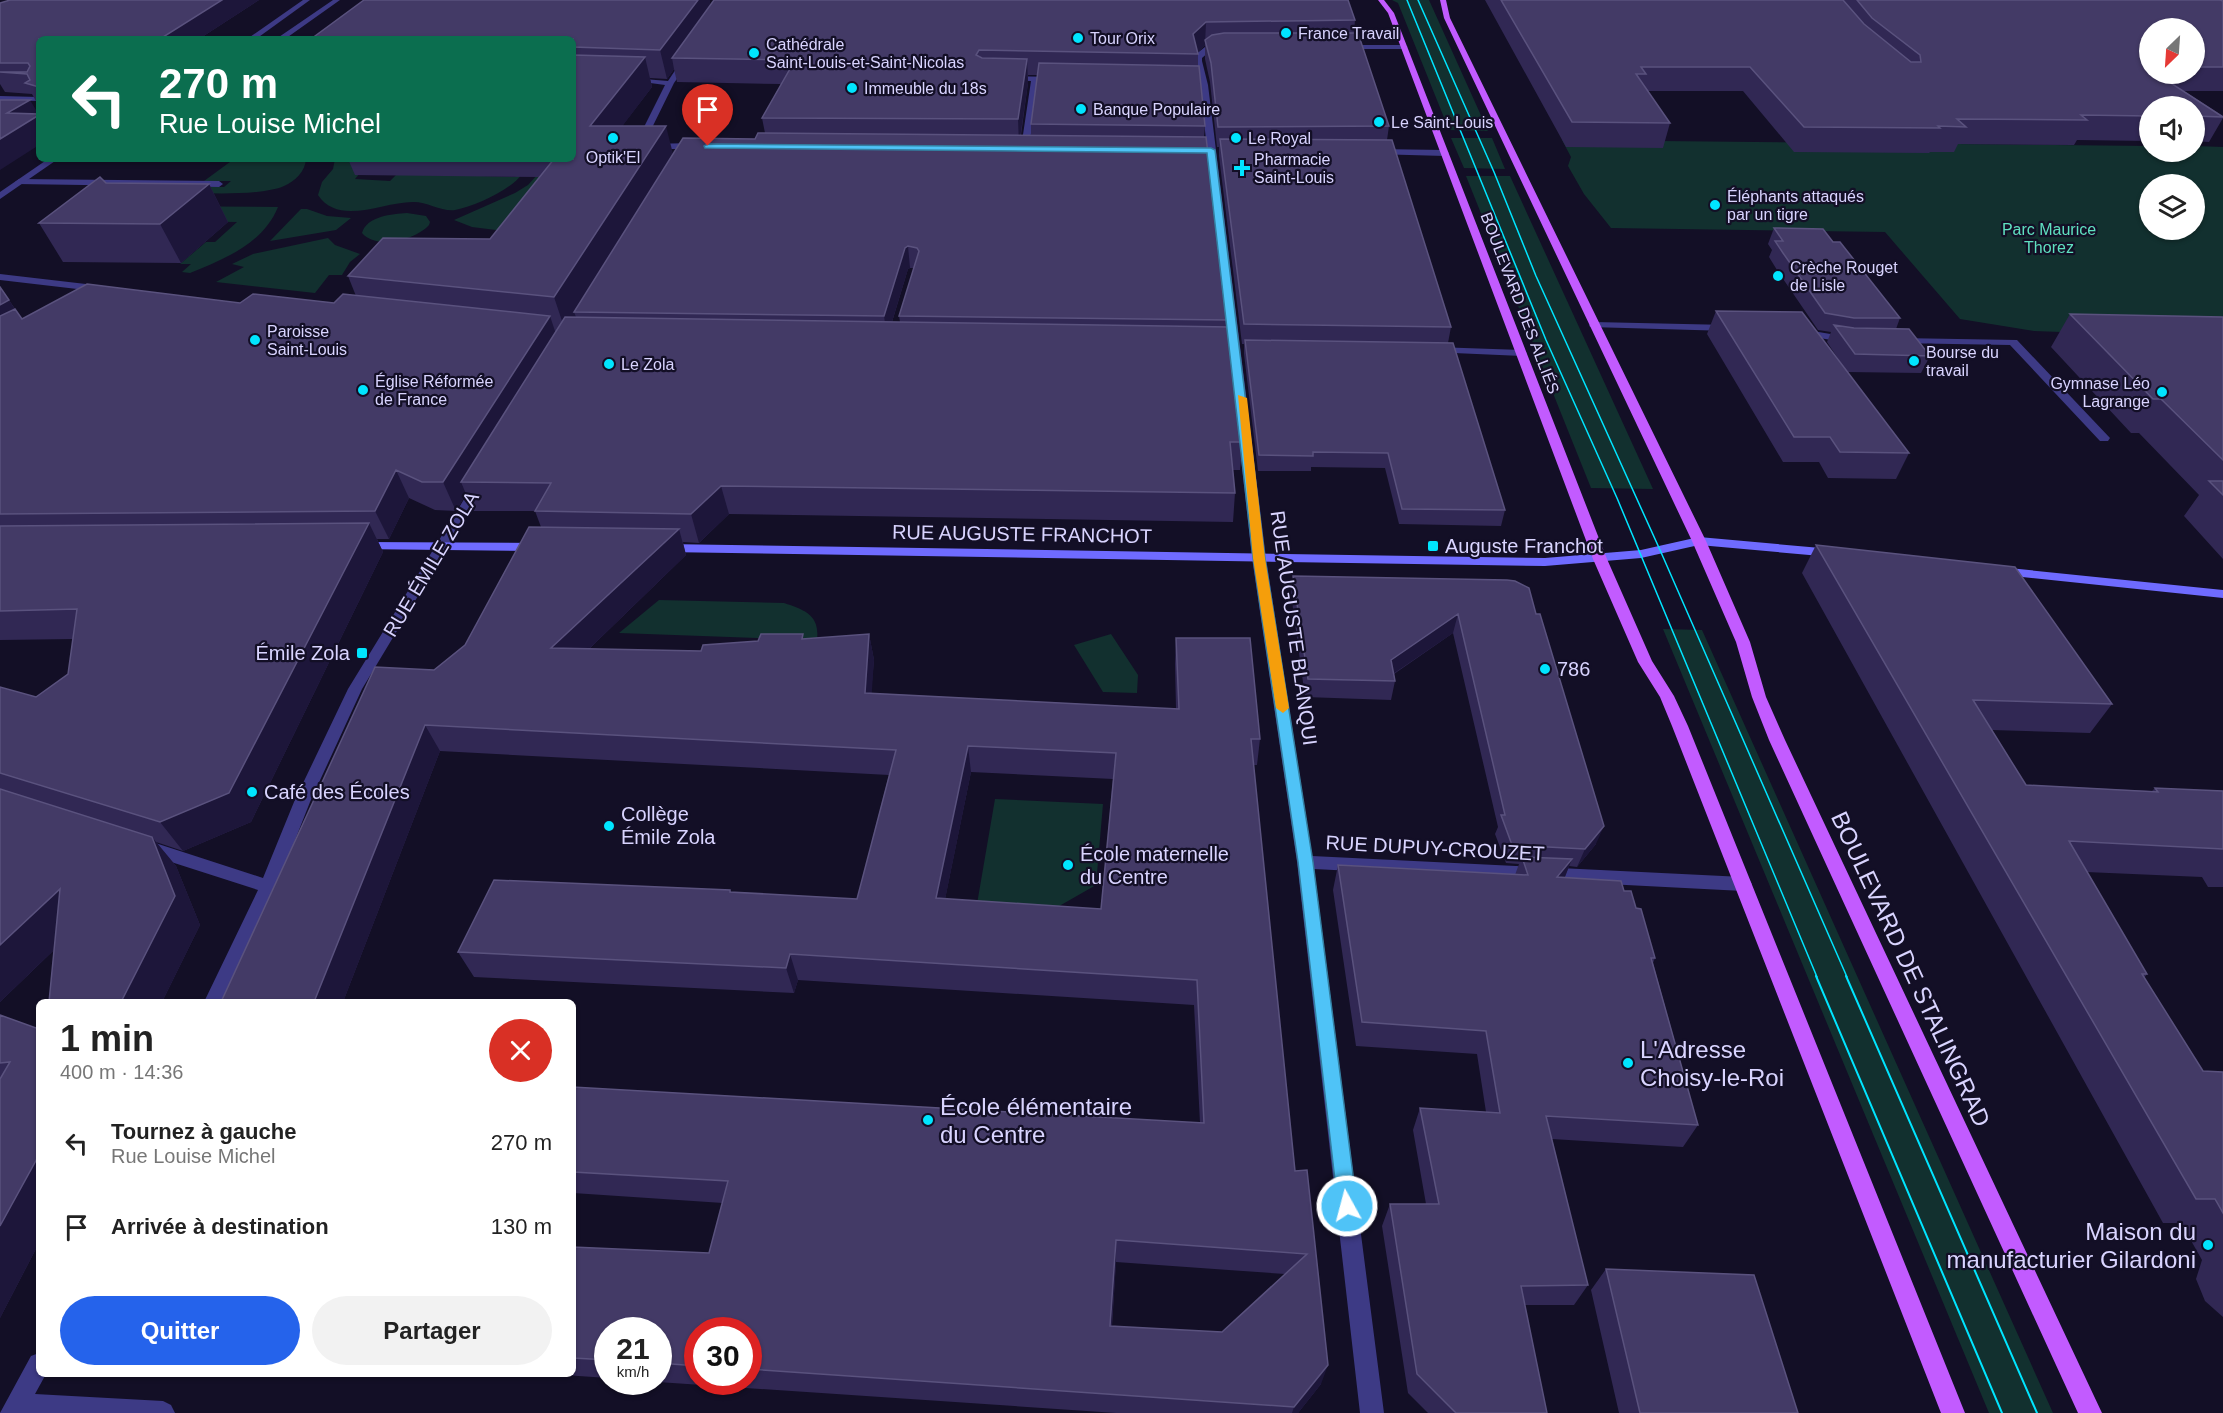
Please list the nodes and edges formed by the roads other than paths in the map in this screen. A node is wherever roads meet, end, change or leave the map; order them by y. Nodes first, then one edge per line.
1 (308, 0) edge
2 (337, 0) edge
3 (1443, 0) edge
4 (1381, 1) edge
5 (255, 36) edge
6 (284, 36) edge
7 (1232, 46) edge
8 (1333, 47) edge
9 (1404, 47) junction
10 (690, 54) edge
11 (1004, 78) edge
12 (1035, 78) junction
13 (1068, 79) edge
14 (628, 80) edge
15 (1193, 81) edge
16 (1204, 82) junction
17 (670, 83) junction
18 (0, 98) edge
19 (36, 99) edge
20 (708, 146) edge
21 (1013, 148) edge
22 (1025, 148) junction
23 (1036, 148) edge
24 (1369, 152) edge
25 (1445, 153) junction
26 (49, 162) edge
27 (19, 182) junction
28 (219, 184) dead end
29 (0, 196) edge
30 (0, 277) edge
31 (88, 300) edge
32 (1594, 325) junction
33 (1741, 329) edge
34 (1785, 330) edge
35 (1858, 340) edge
36 (1882, 340) edge
37 (1426, 350) edge
38 (1522, 352) junction
39 (2104, 438) dead end
40 (486, 473) edge
41 (1699, 541) junction
42 (442, 545) junction
43 (353, 546) edge
44 (552, 547) edge
45 (647, 548) edge
46 (1842, 554) edge
47 (1259, 558) junction
48 (1600, 559) junction
49 (1985, 569) edge
50 (2223, 594) edge
51 (126, 841) edge
52 (1305, 862) junction
53 (1743, 884) junction
54 (268, 886) junction
55 (214, 999) edge
56 (36, 1370) edge
57 (13, 1408) edge
58 (163, 1413) edge
59 (1372, 1413) edge
60 (1953, 1413) edge
61 (2090, 1413) edge

1 - 5 street
2 - 6 street
3 - 32 main road
4 - 9 main road, BOULEVARD DES ALLIÉS
7 - 16 street, RUE AUGUSTE BLANQUI
8 - 9 street
9 - 25 main road, BOULEVARD DES ALLIÉS
10 - 17 street
11 - 12 street
12 - 13 street
12 - 22 street
14 - 17 street
15 - 16 street
16 - 47 street, RUE AUGUSTE BLANQUI
17 - 20 street
18 - 19 street
21 - 22 street
22 - 23 street
24 - 25 street
25 - 38 main road, BOULEVARD DES ALLIÉS
26 - 27 street
27 - 28 street
27 - 29 street
30 - 31 street
32 - 33 street
32 - 41 main road
34 - 35 street
36 - 39 street
37 - 38 street
38 - 48 main road, BOULEVARD DES ALLIÉS
40 - 42 street, RUE ÉMILE ZOLA
41 - 46 street, RUE AUGUSTE FRANCHOT
41 - 48 street, RUE AUGUSTE FRANCHOT
41 - 61 main road, BOULEVARD DE STALINGRAD
42 - 43 street
42 - 44 street
42 - 54 street, RUE ÉMILE ZOLA
45 - 47 street, RUE AUGUSTE FRANCHOT
47 - 48 street, RUE AUGUSTE FRANCHOT
47 - 52 street, RUE AUGUSTE BLANQUI
48 - 53 main road, BOULEVARD DES ALLIÉS
49 - 50 street
51 - 54 street
52 - 53 street, RUE DUPUY-CROUZET
52 - 59 street, RUE AUGUSTE BLANQUI
53 - 60 main road
54 - 55 street, RUE ÉMILE ZOLA
56 - 57 street
57 - 58 street

